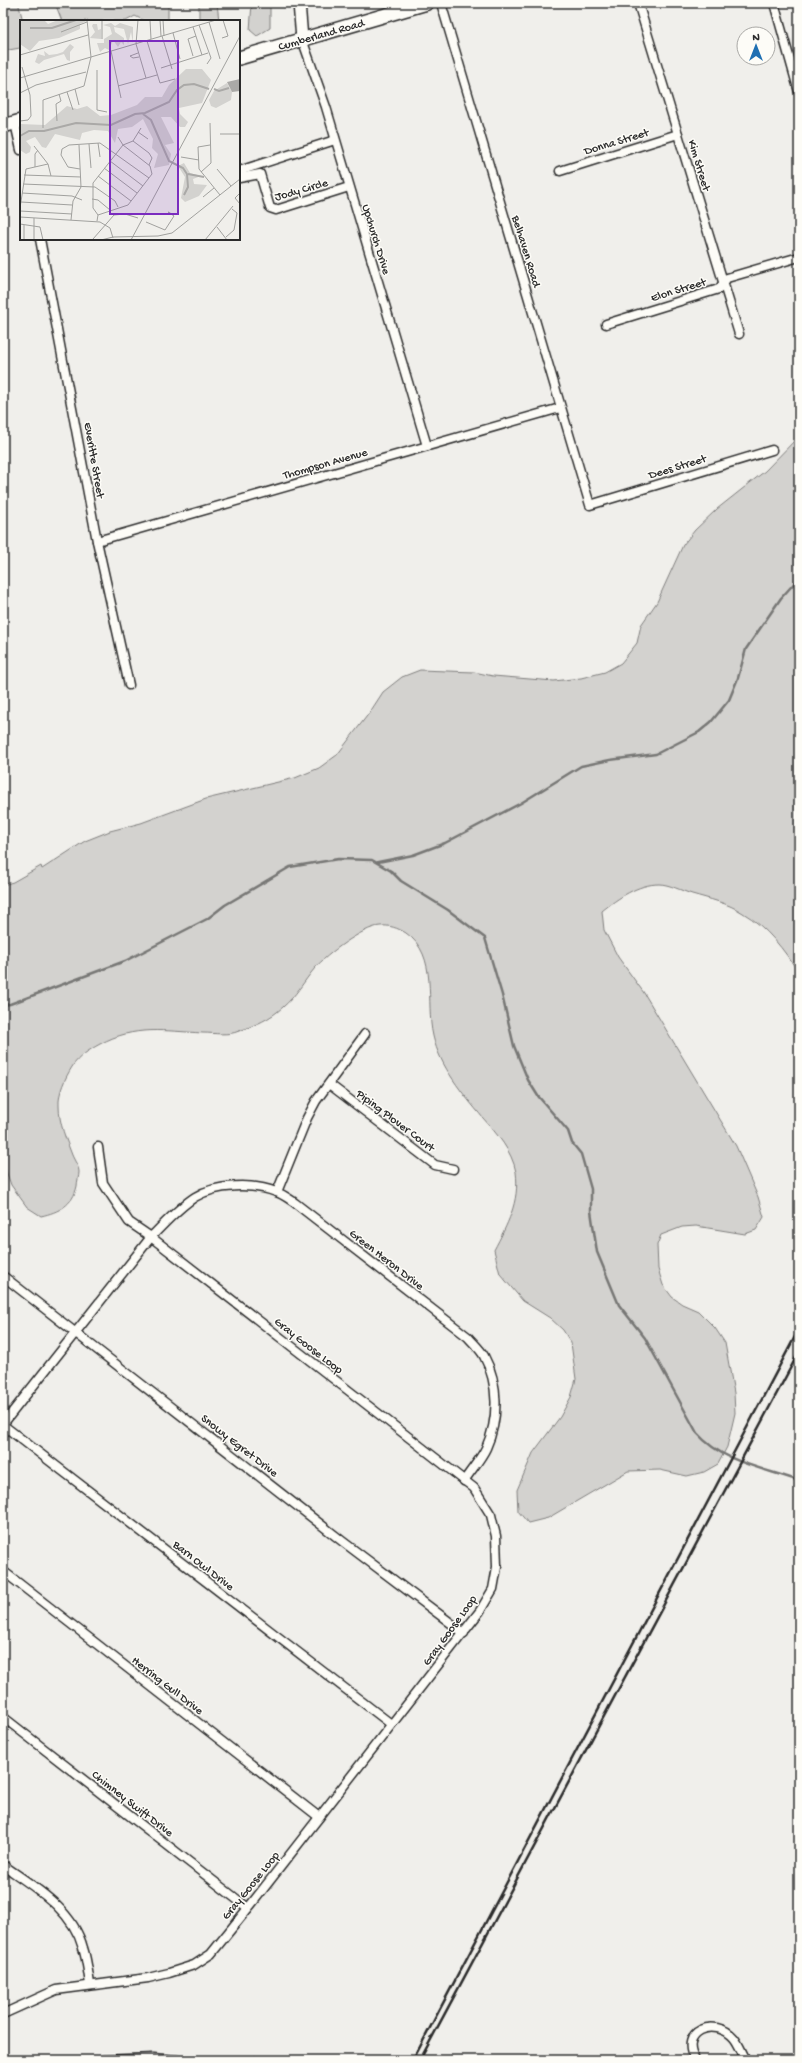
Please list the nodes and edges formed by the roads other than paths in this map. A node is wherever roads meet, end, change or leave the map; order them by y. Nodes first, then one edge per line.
1 (299, 3) edge
2 (427, 3) edge
3 (441, 3) edge
4 (638, 3) edge
5 (774, 3) edge
6 (302, 39) junction
7 (240, 58) edge
8 (799, 92) edge
9 (13, 123) edge
10 (678, 134) junction
11 (335, 140) junction
12 (20, 147) edge
13 (560, 170) dead end
14 (240, 171) edge
15 (240, 178) edge
16 (349, 187) junction
17 (40, 240) edge
18 (799, 257) edge
19 (724, 283) junction
20 (606, 324) dead end
21 (739, 334) dead end
22 (560, 408) junction
23 (427, 446) junction
24 (772, 450) dead end
25 (590, 505) joint
26 (97, 541) junction
27 (129, 685) dead end
28 (365, 1034) dead end
29 (329, 1084) junction
30 (98, 1147) dead end
31 (453, 1169) dead end
32 (277, 1192) junction
33 (151, 1237) junction
34 (3, 1276) edge
35 (76, 1333) junction
36 (3, 1425) edge
37 (464, 1481) junction
38 (3, 1571) edge
39 (464, 1633) junction
40 (3, 1717) edge
41 (391, 1724) junction
42 (319, 1817) junction
43 (3, 1866) edge
44 (248, 1908) junction
45 (90, 1984) junction
46 (3, 2014) edge
47 (103, 2060) edge
48 (177, 2060) edge
49 (695, 2060) edge
50 (746, 2060) edge

1 - 6 street
2 - 6 main road, Cumberland Road
3 - 22 street, Belhaven Road
4 - 10 street, Kim Street
5 - 8 street
6 - 7 main road, Cumberland Road
6 - 11 street, Upchurch Drive
9 - 12 street
10 - 13 street, Donna Street
10 - 19 street, Kim Street
11 - 14 street
11 - 16 street, Upchurch Drive
15 - 16 street, Jody Circle
16 - 23 street, Upchurch Drive
17 - 26 street, Everitte Street
18 - 19 street, Elon Street
19 - 20 street, Elon Street
19 - 21 street, Kim Street
22 - 23 street, Thompson Avenue
22 - 25 street, Belhaven Road
23 - 26 street, Thompson Avenue
24 - 25 street, Dees Street
26 - 27 street, Everitte Street
28 - 29 street
29 - 31 street, Piping Plover Court
29 - 32 street
30 - 33 street, Gray Goose Loop
32 - 33 street, Green Heron Drive
32 - 37 street, Green Heron Drive
33 - 35 street
33 - 37 street, Gray Goose Loop
34 - 35 street, Snowy Egret Drive
35 - 36 street
35 - 39 street, Snowy Egret Drive
36 - 41 street, Barn Owl Drive
37 - 39 street, Gray Goose Loop
38 - 42 street, Herring Gull Drive
39 - 41 street, Gray Goose Loop
40 - 44 street, Chimney Swift Drive
41 - 42 street, Gray Goose Loop
42 - 44 street, Gray Goose Loop
43 - 45 street
44 - 45 street, Gray Goose Loop
45 - 46 street, Gray Goose Loop
47 - 48 street
49 - 50 street

